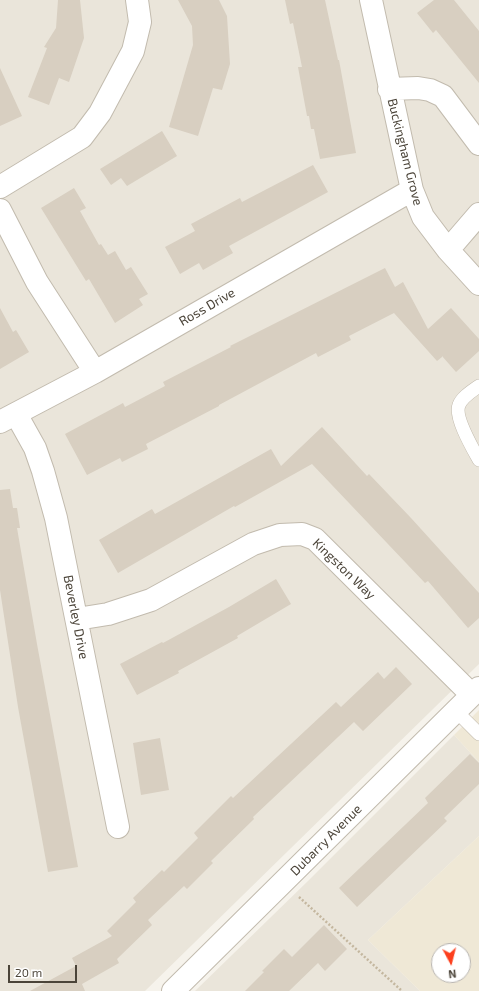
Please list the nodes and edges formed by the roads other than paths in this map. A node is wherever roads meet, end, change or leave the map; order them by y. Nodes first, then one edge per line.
1 (138, 0) edge
2 (371, 0) edge
3 (390, 89) junction
4 (479, 144) edge
5 (0, 187) edge
6 (412, 190) junction
7 (0, 210) edge
8 (479, 214) edge
9 (448, 250) junction
10 (479, 284) edge
11 (95, 372) junction
12 (479, 386) edge
13 (8, 418) edge
14 (479, 460) edge
15 (77, 619) junction
16 (476, 692) edge
17 (456, 711) junction
18 (479, 734) edge
19 (118, 827) dead end
20 (173, 991) edge

1 - 5 street
2 - 3 street, Buckingham Grove
3 - 4 street
3 - 6 street, Buckingham Grove
6 - 9 street, Buckingham Grove
6 - 11 street, Ross Drive
7 - 11 street
8 - 9 street
9 - 10 street, Buckingham Grove
11 - 13 street, Ross Drive
12 - 14 lane
13 - 15 street, Beverley Drive
15 - 16 street, Kingston Way
15 - 19 street, Beverley Drive
16 - 17 street, Dubarry Avenue
17 - 18 lane
17 - 20 street, Dubarry Avenue

